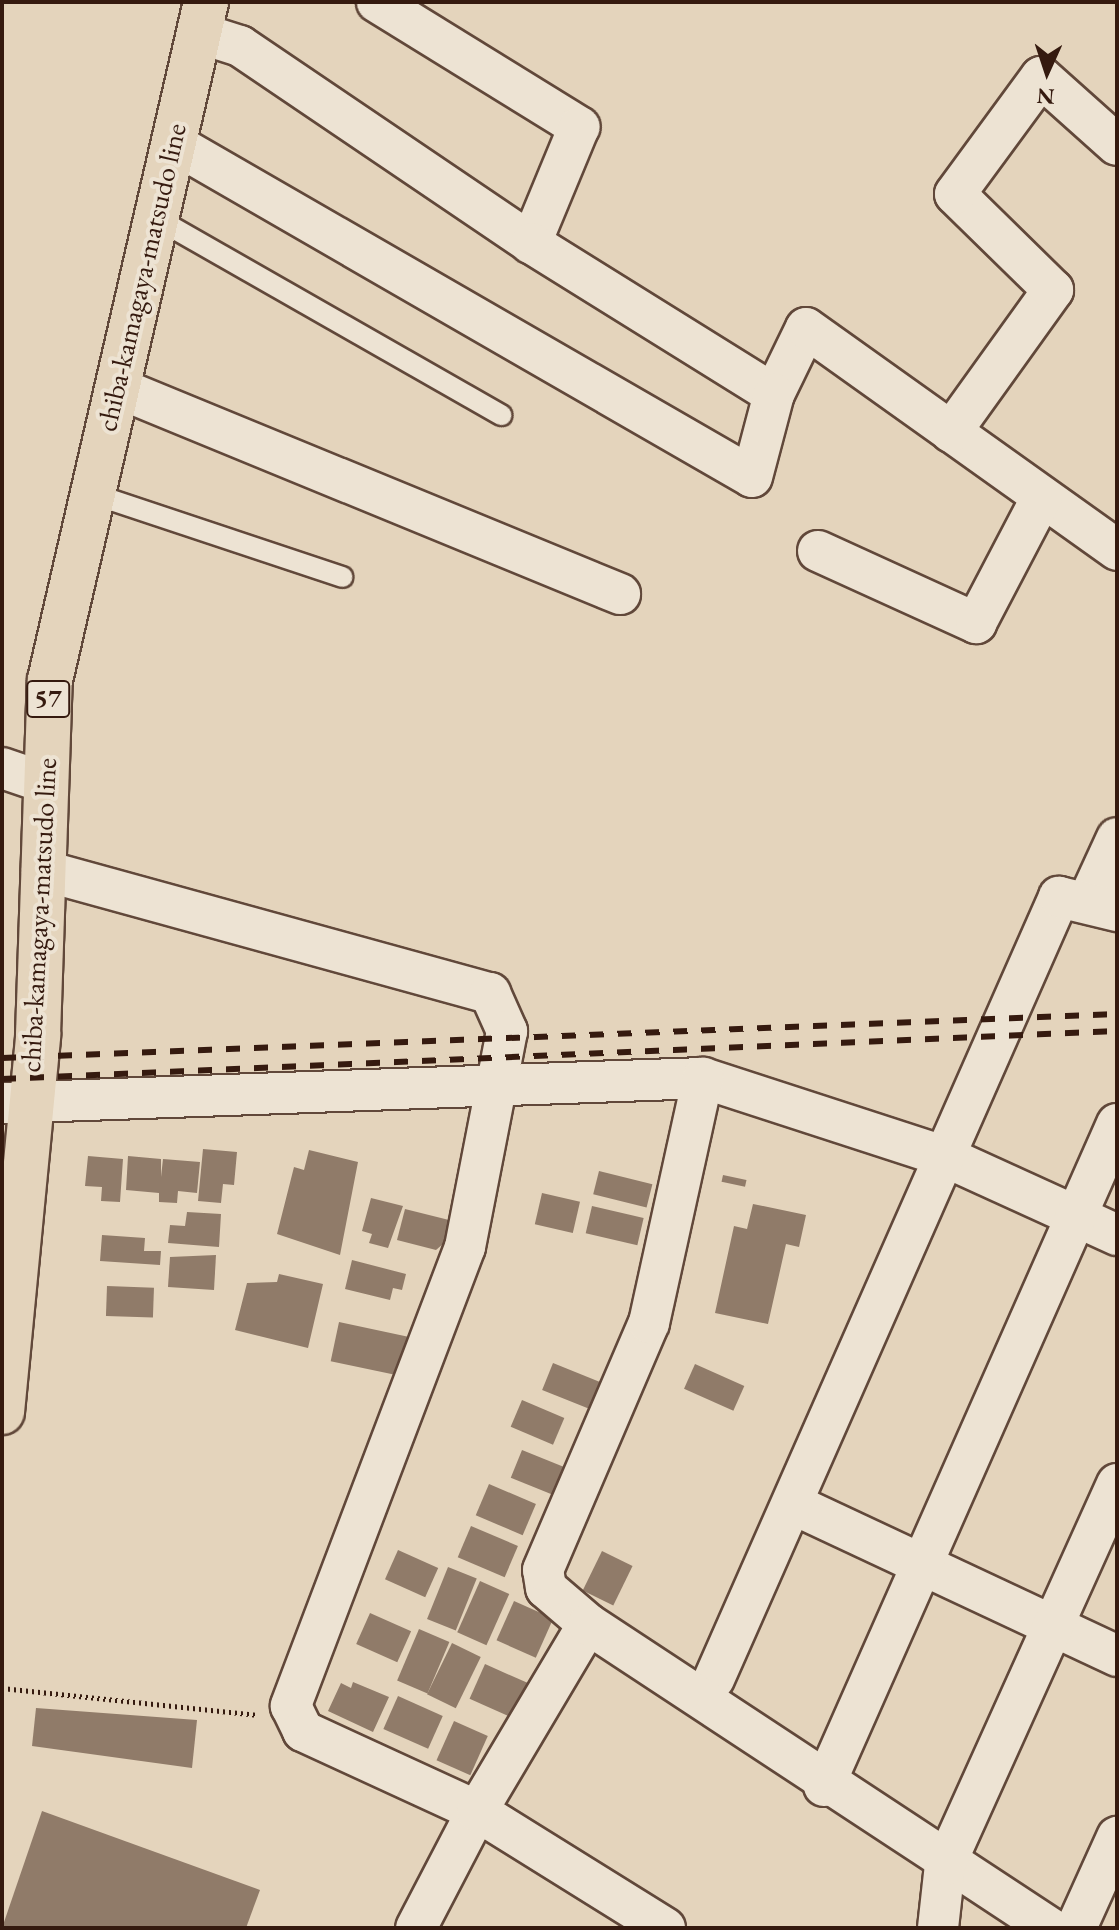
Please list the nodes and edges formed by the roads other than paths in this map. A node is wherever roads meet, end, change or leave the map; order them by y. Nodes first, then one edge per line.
1 (377, 2) edge
2 (202, 17) edge
3 (173, 143) junction
4 (1117, 145) edge
5 (154, 217) junction
6 (531, 243) junction
7 (116, 387) junction
8 (774, 394) junction
9 (501, 415) dead end
10 (951, 432) junction
11 (90, 493) junction
12 (1042, 497) junction
13 (1117, 550) edge
14 (818, 551) dead end
15 (342, 577) dead end
16 (620, 594) dead end
17 (2, 768) edge
18 (43, 782) junction
19 (1117, 838) edge
20 (42, 870) junction
21 (1102, 906) edge
22 (703, 1078) junction
23 (502, 1085) junction
24 (15, 1103) edge
25 (1117, 1124) edge
26 (946, 1157) junction
27 (1076, 1216) junction
28 (1117, 1235) edge
29 (2, 1412) edge
30 (1117, 1484) edge
31 (793, 1504) junction
32 (921, 1564) junction
33 (588, 1624) junction
34 (1054, 1626) junction
35 (1117, 1656) edge
36 (714, 1679) dead end
37 (824, 1786) junction
38 (477, 1811) junction
39 (1117, 1837) edge
40 (945, 1865) junction
41 (416, 1928) edge
42 (665, 1928) edge
43 (938, 1928) edge
44 (1050, 1928) edge
45 (1076, 1928) edge

1 - 6 street
2 - 3 main road, chiba-kamagaya-matsudo line / 57
2 - 6 street
3 - 5 main road, chiba-kamagaya-matsudo line / 57
3 - 8 street
4 - 10 street
5 - 7 main road, chiba-kamagaya-matsudo line / 57
5 - 9 lane
6 - 8 street
7 - 11 main road, chiba-kamagaya-matsudo line / 57
7 - 16 street
8 - 10 street
10 - 12 street
11 - 15 lane
11 - 18 main road, chiba-kamagaya-matsudo line / 57
12 - 13 street
12 - 14 street
17 - 18 street
18 - 20 main road, chiba-kamagaya-matsudo line / 57
19 - 21 street
20 - 23 street
20 - 24 main road, chiba-kamagaya-matsudo line / 57
21 - 26 street
22 - 23 street
22 - 26 street
22 - 33 street
23 - 24 street
23 - 38 street
24 - 29 main road, chiba-kamagaya-matsudo line / 57
25 - 27 street
26 - 27 street
26 - 31 street
27 - 28 street
27 - 32 street
30 - 34 street
31 - 32 street
31 - 36 street
32 - 34 street
32 - 37 street
33 - 37 street
33 - 38 street
34 - 35 street
34 - 40 street
37 - 40 street
38 - 41 street
38 - 42 street
39 - 45 street
40 - 43 street
40 - 44 street

